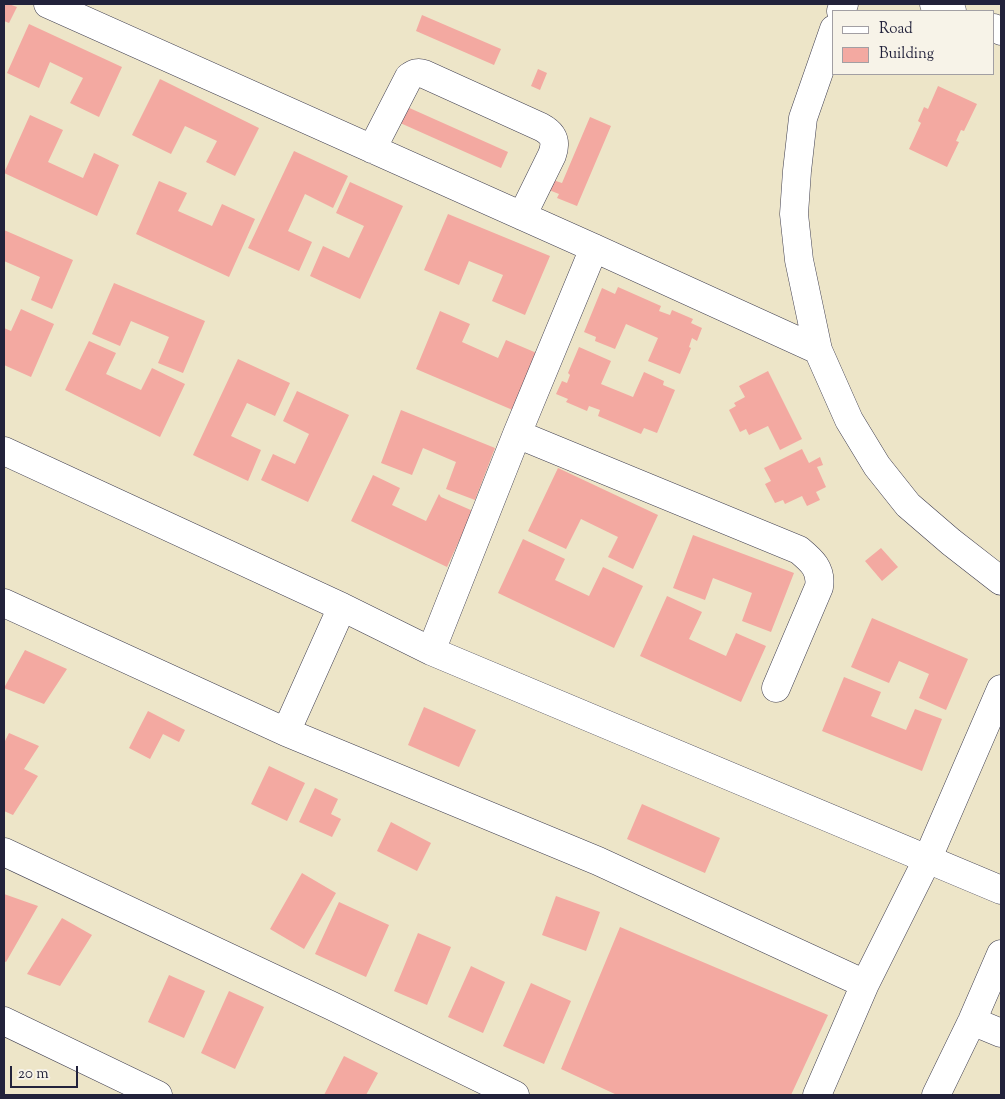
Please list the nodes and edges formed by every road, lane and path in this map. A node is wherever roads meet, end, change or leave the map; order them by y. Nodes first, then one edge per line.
1 (934, 4) edge
2 (59, 6) edge
3 (949, 10) edge
4 (832, 35) edge
5 (372, 149) junction
6 (522, 216) junction
7 (594, 248) junction
8 (818, 350) junction
9 (517, 434) junction
10 (4, 451) edge
11 (1001, 581) edge
12 (4, 603) edge
13 (342, 606) junction
14 (431, 651) junction
15 (776, 688) dead end
16 (1001, 689) edge
17 (286, 732) junction
18 (4, 852) edge
19 (927, 860) junction
20 (1001, 890) edge
21 (1001, 954) edge
22 (864, 984) junction
23 (4, 1021) edge
24 (972, 1021) junction
25 (1001, 1033) edge
26 (158, 1095) edge
27 (515, 1095) edge
28 (817, 1095) edge
29 (936, 1095) edge

1 - 3 street
2 - 5 street
4 - 8 street
5 - 6 street
5 - 6 street
6 - 7 street
7 - 8 street
7 - 9 street
8 - 11 street
9 - 14 street
9 - 15 street
10 - 13 street
12 - 17 street
13 - 14 street
13 - 17 street
14 - 19 street
16 - 19 street
17 - 22 street
18 - 27 street
19 - 20 street
19 - 22 street
21 - 24 street
22 - 28 street
23 - 26 street
24 - 25 street
24 - 29 street

